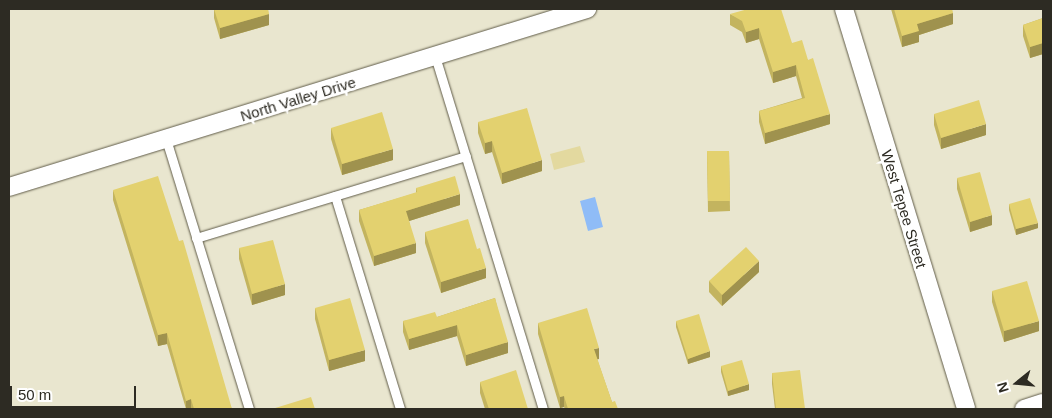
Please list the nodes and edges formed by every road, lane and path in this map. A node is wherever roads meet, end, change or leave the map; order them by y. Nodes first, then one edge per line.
1 (586, 9) edge
2 (844, 9) edge
3 (435, 56) junction
4 (166, 139) junction
5 (466, 156) junction
6 (9, 187) edge
7 (335, 196) junction
8 (196, 238) junction
9 (1043, 403) edge
10 (249, 409) edge
11 (400, 409) edge
12 (543, 409) edge
13 (966, 409) edge
14 (1024, 409) edge

1 - 3 street, North Valley Drive
2 - 13 street, West Tepee Street
3 - 4 street, North Valley Drive
3 - 5 lane
4 - 6 street, North Valley Drive
4 - 8 lane
5 - 7 lane
5 - 12 lane
7 - 8 lane
7 - 11 lane
8 - 10 lane
9 - 14 street

